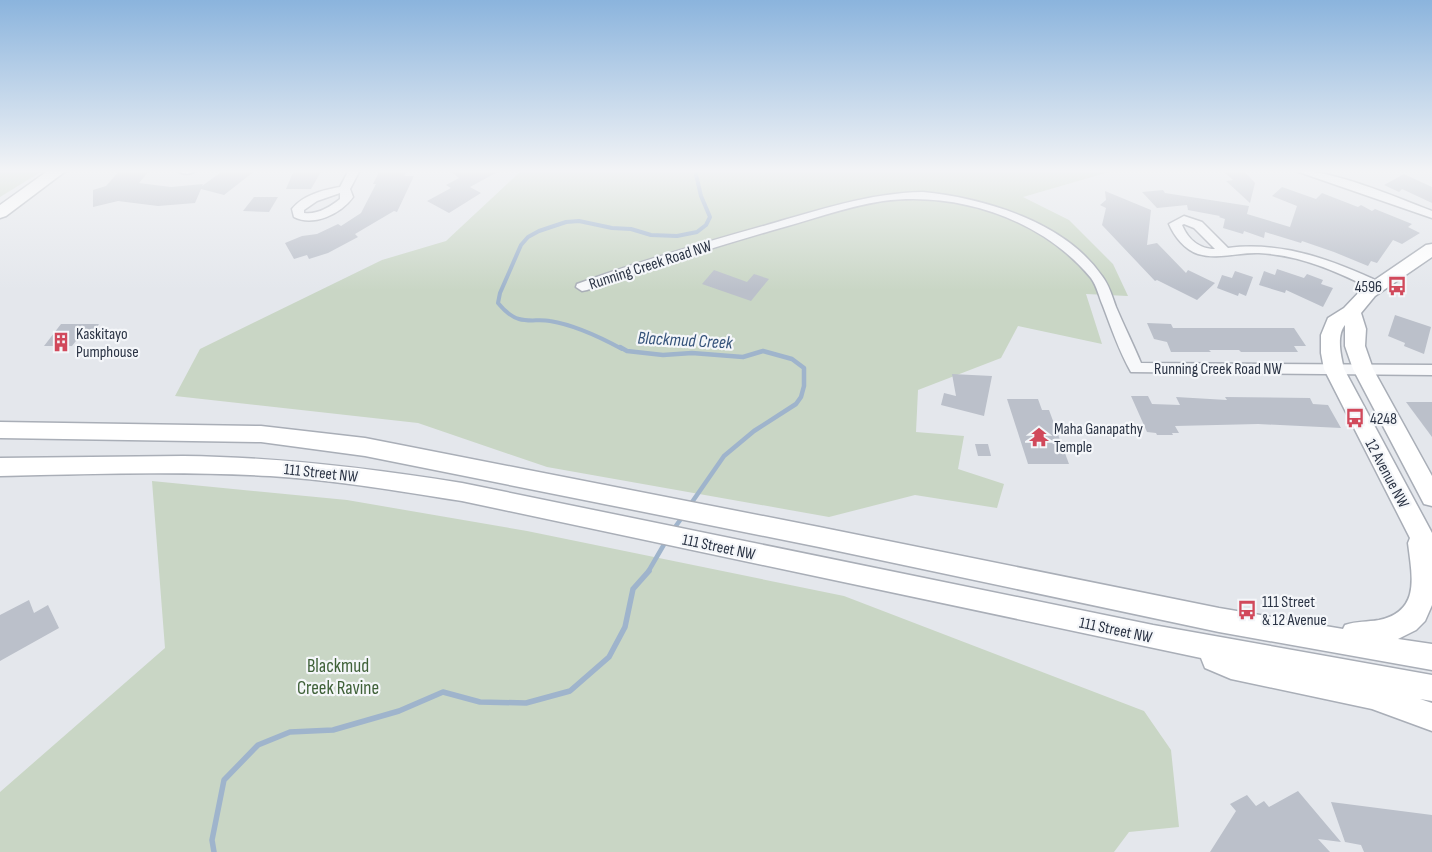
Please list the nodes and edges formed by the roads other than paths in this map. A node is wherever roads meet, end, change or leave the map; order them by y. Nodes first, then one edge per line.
1 (836, 210) edge
2 (994, 210) edge
3 (1418, 210) edge
4 (1432, 215) edge
5 (1224, 251) dead end
6 (1431, 251) edge
7 (1377, 286) junction
8 (582, 287) dead end
9 (1351, 312) junction
10 (1349, 369) junction
11 (1432, 370) edge
12 (0, 430) edge
13 (0, 467) edge
14 (1432, 497) edge
15 (1410, 514) junction
16 (1432, 556) edge
17 (1311, 635) junction
18 (1153, 637) junction
19 (1432, 657) edge
20 (1432, 688) edge
21 (1432, 717) edge

1 - 8 street, Running Creek Road NW
2 - 10 street, Running Creek Road NW
3 - 4 street
5 - 7 street
6 - 7 main road, 12 Avenue NW
7 - 9 main road, 12 Avenue NW
9 - 10 main road, 12 Avenue NW
9 - 10 main road, 12 Avenue NW
10 - 11 street
10 - 14 main road, 12 Avenue NW
10 - 15 main road, 12 Avenue NW
12 - 17 main road, 111 Street NW
13 - 18 main road, 111 Street NW
15 - 16 main road, 12 Avenue NW
15 - 17 main road
17 - 19 main road, 111 Street NW
18 - 20 main road, 111 Street NW
18 - 21 main road

